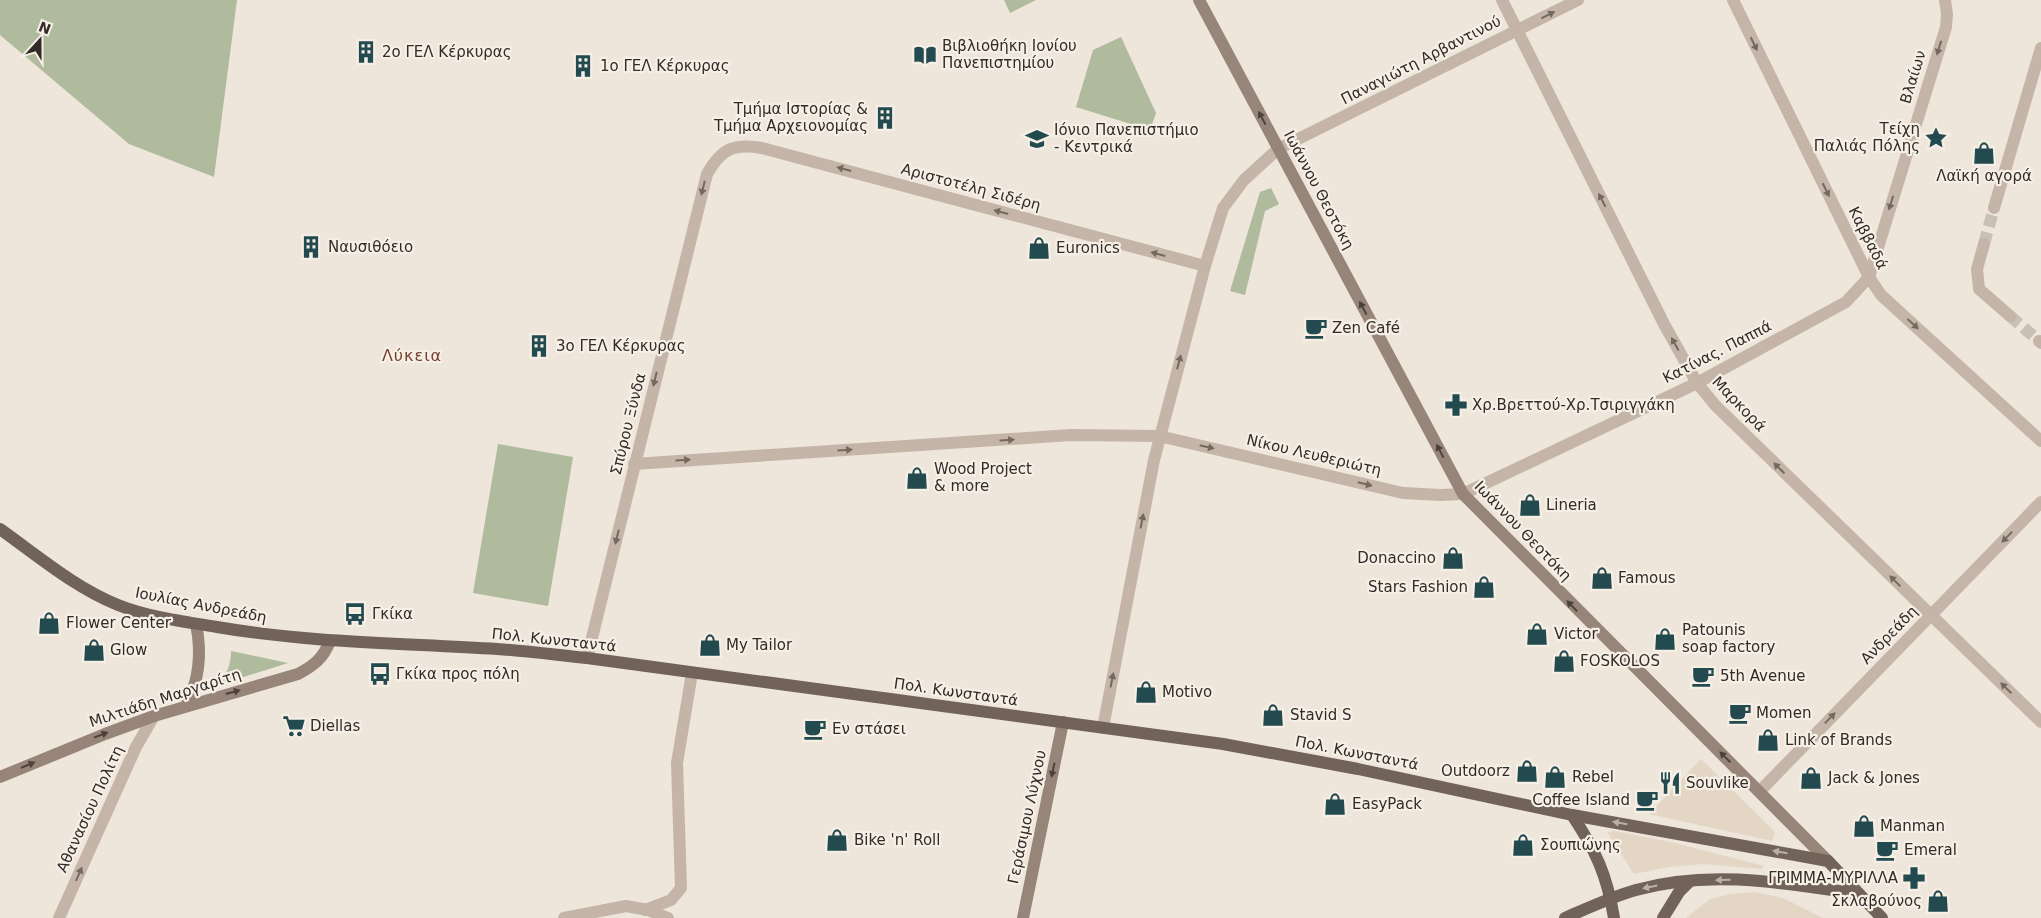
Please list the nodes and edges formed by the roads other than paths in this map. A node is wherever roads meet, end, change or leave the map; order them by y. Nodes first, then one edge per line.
1 (1199, 0) edge
2 (1502, 0) edge
3 (1578, 0) edge
4 (1733, 0) edge
5 (1945, 0) edge
6 (1517, 31) junction
7 (2041, 48) edge
8 (729, 148) joint
9 (1278, 149) junction
10 (1994, 208) tunnel mouth
11 (1984, 244) tunnel mouth
12 (1205, 266) junction
13 (1869, 276) junction
14 (2010, 316) tunnel mouth
15 (1697, 383) junction
16 (1160, 436) junction
17 (2041, 441) edge
18 (634, 464) junction
19 (1463, 494) junction
20 (2041, 502) edge
21 (0, 529) edge
22 (1930, 615) junction
23 (196, 624) junction
24 (330, 641) junction
25 (588, 658) junction
26 (692, 673) junction
27 (186, 706) junction
28 (154, 716) junction
29 (1063, 722) junction
30 (2041, 722) edge
31 (1103, 728) junction
32 (0, 777) edge
33 (1760, 791) junction
34 (1572, 815) junction
35 (1828, 861) junction
36 (1690, 881) junction
37 (1858, 894) junction
38 (1611, 898) junction
39 (645, 910) junction
40 (59, 918) edge
41 (564, 918) edge
42 (668, 918) edge
43 (1023, 918) edge
44 (1565, 918) edge
45 (1614, 918) edge
46 (1663, 918) edge
47 (1882, 918) edge

9 -> 1 main road, Ιωάννου Θεοτόκη
2 - 6 street, Μαρκορά
6 -> 3 street, Παναγιώτη Αρβαντινού
4 -> 13 street, Καββαδά
5 -> 13 street, Βλαίων
6 - 9 street, Παναγιώτη Αρβαντινού
15 -> 6 street, Μαρκορά
7 - 10 street
12 -> 8 street, Αριστοτέλη Σιδέρη
8 -> 18 street, Σπύρου Ξύνδα
9 - 12 street, Παναγιώτη Αρβαντινού
19 -> 9 main road, Ιωάννου Θεοτόκη
11 - 14 street
16 -> 12 street, Παναγιώτη Αρβαντινού
13 - 15 street, Κατίνας. Παππά
13 -> 17 street, Καββαδά
15 - 19 street, Κατίνας. Παππά
22 -> 15 street, Μαρκορά
18 -> 16 street, Νίκου Λευθεριώτη
16 -> 19 street, Νίκου Λευθεριώτη
31 -> 16 street, Παναγιώτη Αρβαντινού
18 -> 25 street, Σπύρου Ξύνδα
33 -> 19 main road, Ιωάννου Θεοτόκη
20 -> 22 street, Ανδρεάδη
21 - 23 main road, Ιουλίας Ανδρεάδη
30 -> 22 street, Μαρκορά
33 -> 22 street, Ανδρεάδη
23 - 24 main road, Ιουλίας Ανδρεάδη
23 - 27 main road
24 - 25 main road, Πολ. Κωνσταντά
27 -> 24 main road, Μιλτιάδη Μαργαρίτη
25 - 26 main road, Πολ. Κωνσταντά
26 - 29 main road, Πολ. Κωνσταντά
26 - 39 street
27 - 28 main road, Μιλτιάδη Μαργαρίτη
32 -> 28 main road, Μιλτιάδη Μαργαρίτη
40 -> 28 street, Αθανασίου Πολίτη
29 - 31 main road, Πολ. Κωνσταντά
29 -> 43 main road, Γεράσιμου Λύχνου
31 - 34 main road, Πολ. Κωνσταντά
33 - 35 main road, Ιωάννου Θεοτόκη
35 -> 34 main road, Πολ. Κωνσταντά
34 - 38 main road
35 - 37 main road
37 -> 36 main road
36 -> 38 main road
36 - 46 main road
37 - 47 main road
38 - 44 main road
38 - 45 main road
39 - 41 street
39 - 42 street

